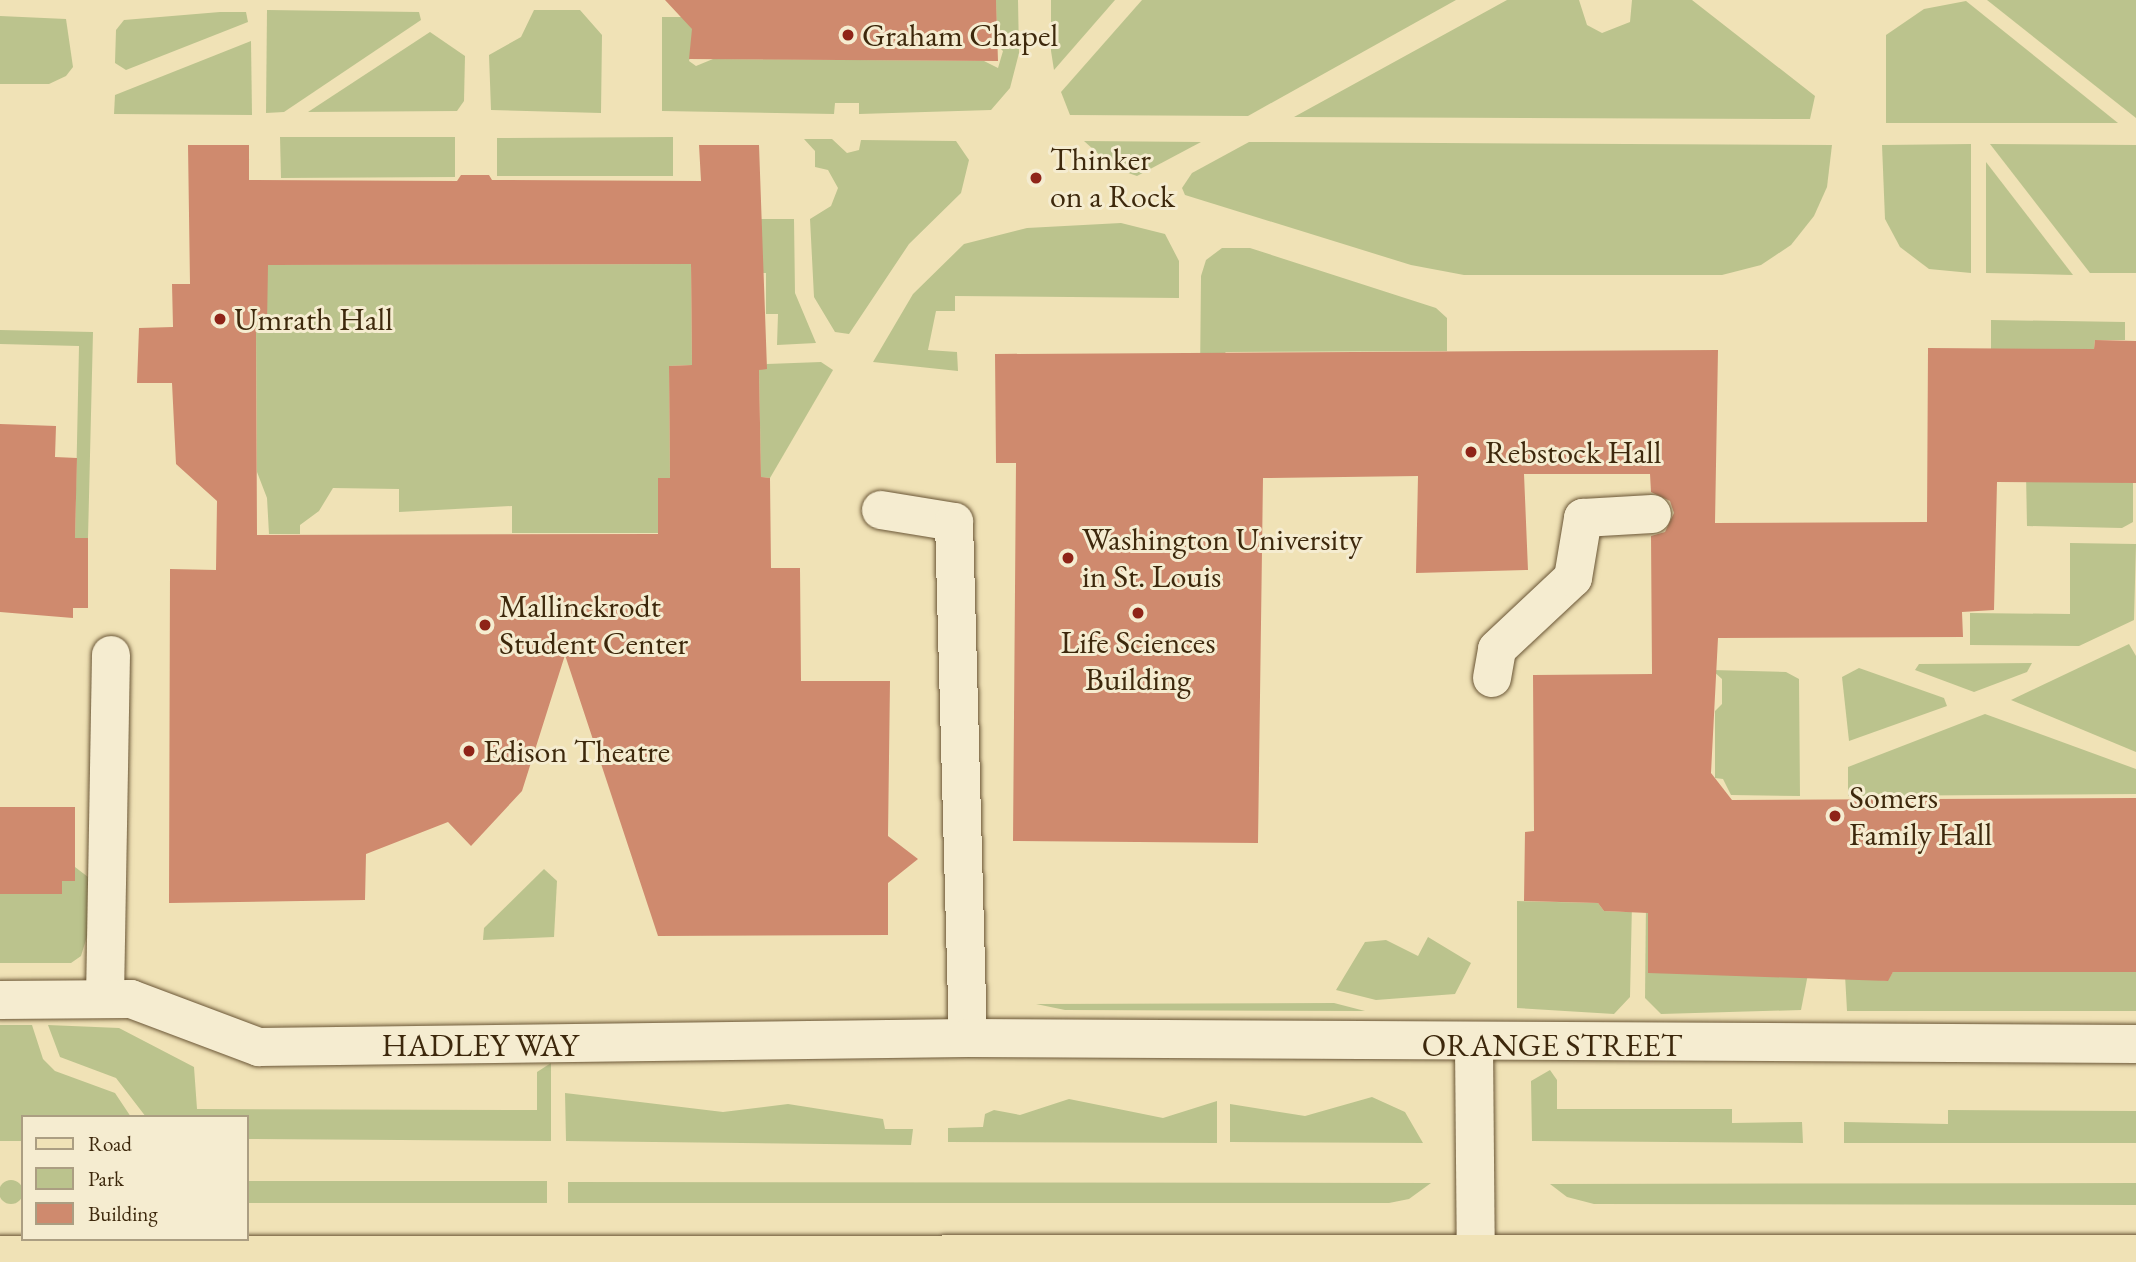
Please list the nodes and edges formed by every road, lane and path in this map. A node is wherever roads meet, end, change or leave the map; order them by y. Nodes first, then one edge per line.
1 (881, 510) dead end
2 (1652, 514) dead end
3 (111, 655) dead end
4 (1492, 678) dead end
5 (105, 998) junction
6 (0, 1000) edge
7 (968, 1038) junction
8 (2136, 1044) edge
9 (1474, 1045) junction
10 (2136, 1254) edge
11 (0, 1255) edge
12 (1476, 1255) junction
13 (1609, 1258) edge
14 (1799, 1258) edge
15 (2044, 1258) edge

1 - 7 lane
2 - 4 lane
3 - 5 lane
5 - 6 lane, HADLEY WAY
5 - 7 lane, HADLEY WAY
7 - 9 lane, ORANGE STREET
8 - 9 lane, ORANGE STREET
9 - 12 lane
10 - 15 main road
11 - 12 main road
12 - 13 main road
13 - 14 main road
14 - 15 main road

